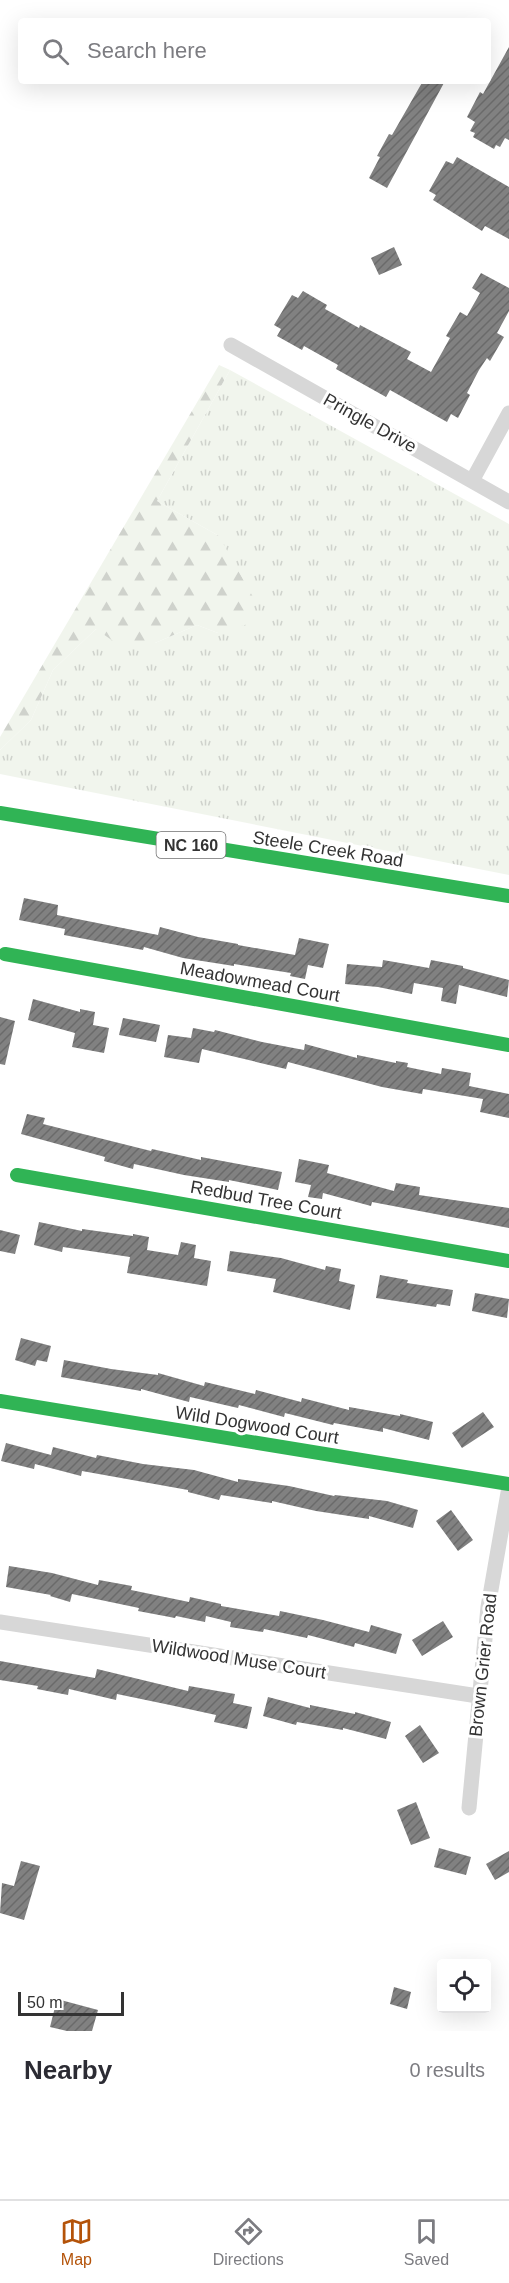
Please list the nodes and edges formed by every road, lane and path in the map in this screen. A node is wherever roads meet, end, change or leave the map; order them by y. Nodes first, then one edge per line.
1 (231, 345) dead end
2 (509, 413) edge
3 (472, 481) junction
4 (509, 502) edge
5 (0, 813) edge
6 (509, 896) edge
7 (5, 954) dead end
8 (509, 1045) edge
9 (17, 1175) dead end
10 (509, 1261) edge
11 (0, 1401) edge
12 (509, 1485) edge
13 (0, 1622) edge
14 (478, 1696) junction
15 (469, 1808) dead end

1 - 3 street, Pringle Drive
2 - 3 street
3 - 4 street, Pringle Drive
5 - 6 street, Steele Creek Road / NC 160
7 - 8 street, Meadowmead Court
9 - 10 street, Redbud Tree Court
11 - 12 street, Wild Dogwood Court
12 - 14 street, Brown Grier Road
13 - 14 street, Wildwood Muse Court
14 - 15 street, Brown Grier Road

